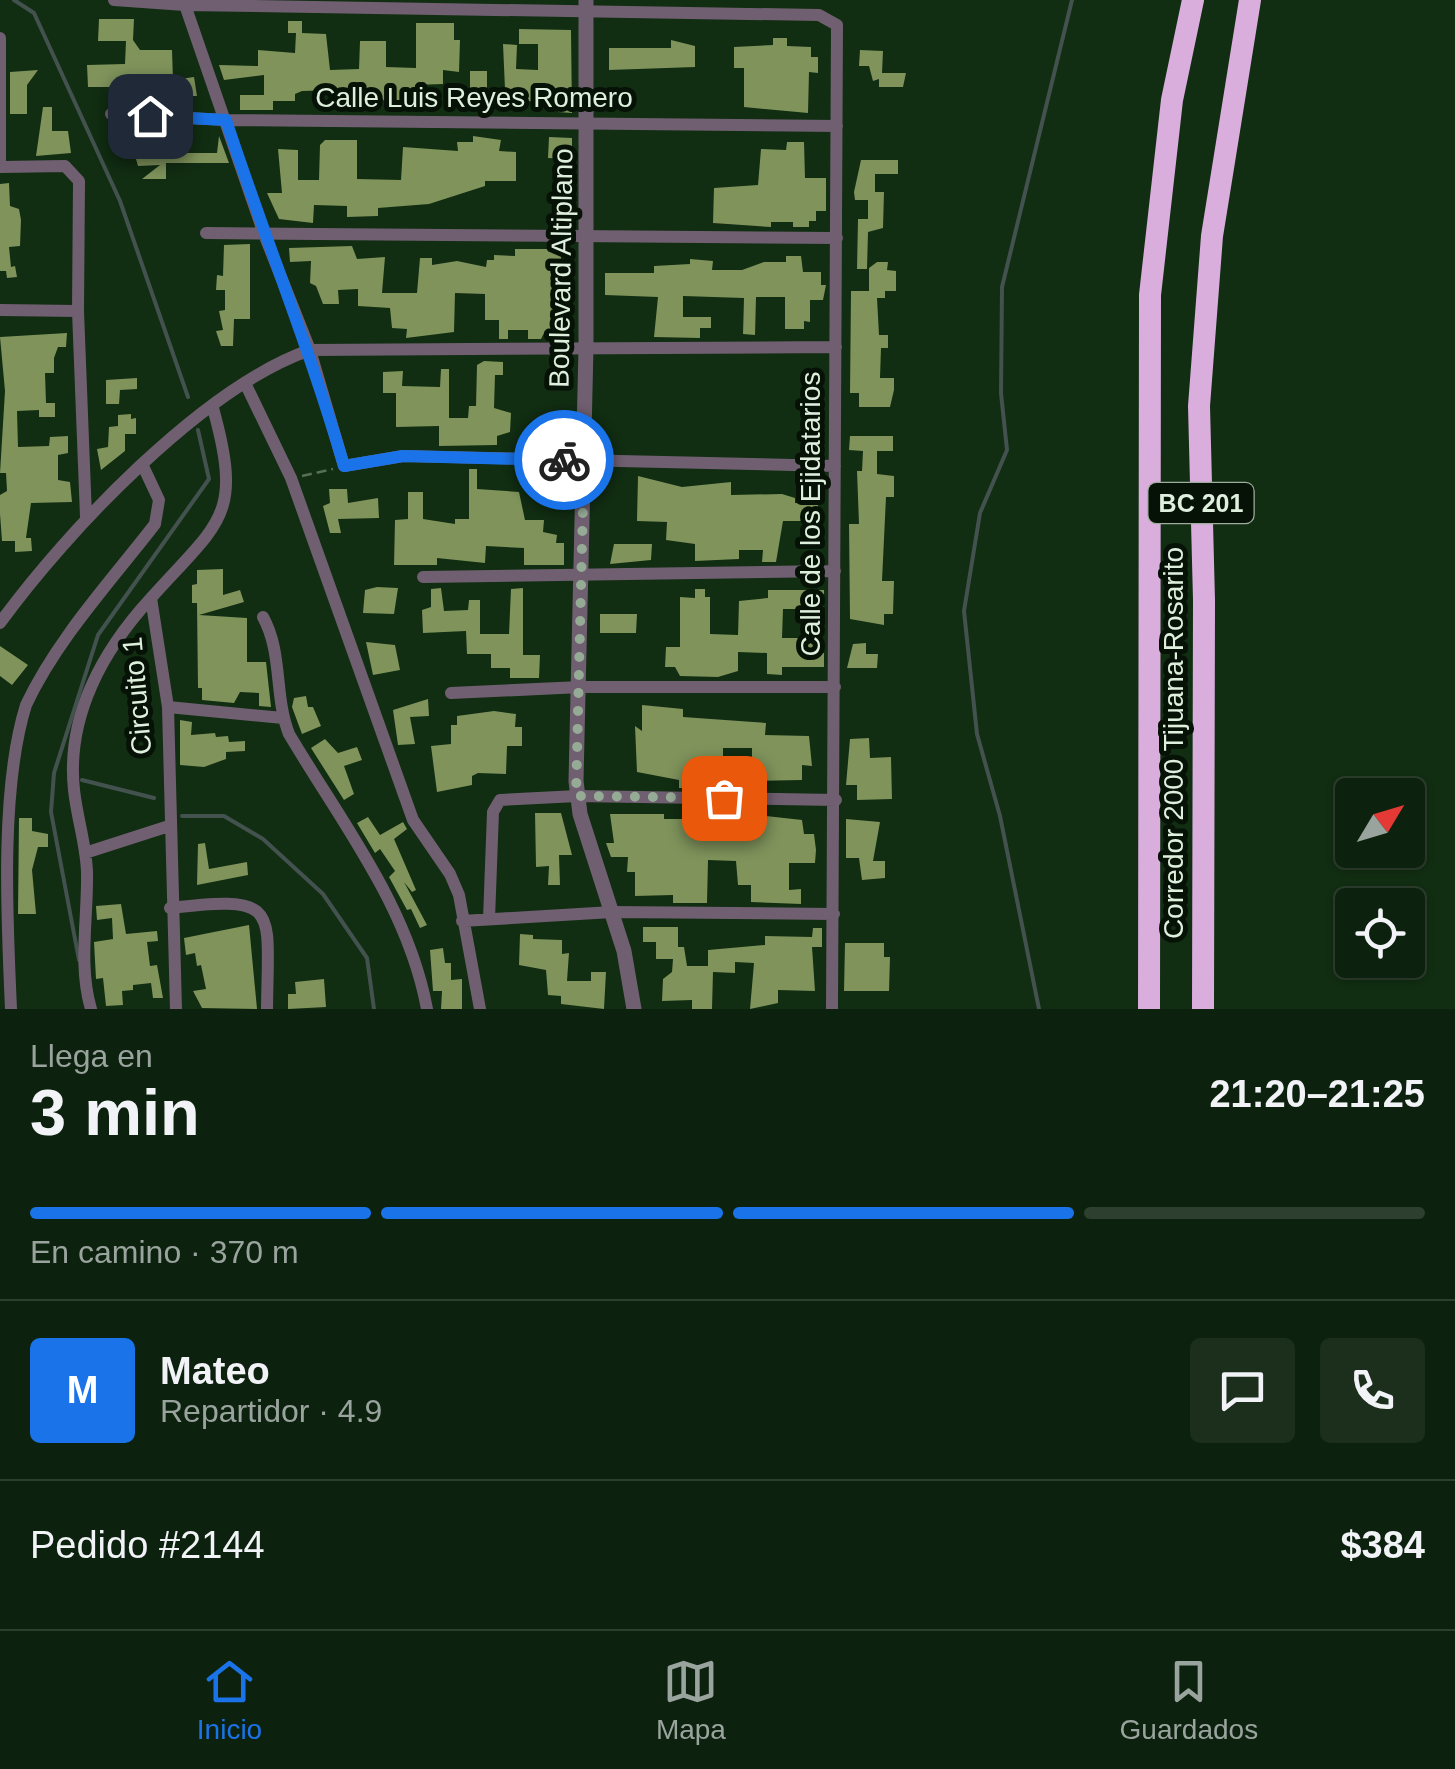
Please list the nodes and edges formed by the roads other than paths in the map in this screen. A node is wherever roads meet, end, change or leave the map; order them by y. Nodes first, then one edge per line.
1 (114, 0) edge
2 (1192, 0) edge
3 (1250, 0) edge
4 (185, 5) junction
5 (586, 6) edge
6 (0, 38) edge
7 (112, 114) dead end
8 (226, 120) junction
9 (588, 122) junction
10 (837, 126) junction
11 (1, 167) edge
12 (206, 234) dead end
13 (264, 234) junction
14 (587, 236) junction
15 (836, 238) junction
16 (0, 310) edge
17 (78, 312) junction
18 (836, 347) junction
19 (586, 348) junction
20 (310, 350) junction
21 (246, 383) junction
22 (213, 408) junction
23 (584, 461) junction
24 (143, 466) junction
25 (835, 466) junction
26 (86, 517) junction
27 (836, 571) junction
28 (583, 574) junction
29 (423, 577) dead end
30 (151, 598) junction
31 (263, 617) dead end
32 (0, 623) edge
33 (581, 687) junction
34 (835, 687) junction
35 (451, 693) dead end
36 (168, 708) junction
37 (283, 718) junction
38 (576, 796) junction
39 (836, 800) junction
40 (2, 811) edge
41 (169, 826) junction
42 (86, 854) junction
43 (170, 908) junction
44 (612, 912) junction
45 (834, 914) junction
46 (490, 919) junction
47 (462, 921) junction
48 (10, 1009) edge
49 (91, 1009) edge
50 (176, 1009) edge
51 (267, 1009) edge
52 (427, 1009) edge
53 (480, 1009) edge
54 (634, 1009) edge
55 (832, 1009) edge
56 (1149, 1009) edge
57 (1203, 1009) edge

1 - 4 street
2 - 56 highway, Corredor 2000 Tijuana-Rosarito / BC 201
3 - 57 highway, Corredor 2000 Tijuana-Rosarito / BC 201
4 - 5 street
4 - 8 street
5 - 9 street, Boulevard Altiplano
5 - 10 street, Calle de los Ejidatarios
6 - 11 street
7 - 8 street, Calle Luis Reyes Romero
8 - 9 street, Calle Luis Reyes Romero
8 - 13 street
9 - 10 street, Calle Luis Reyes Romero
9 - 14 street, Boulevard Altiplano
10 - 15 street, Calle de los Ejidatarios
11 - 17 street
12 - 13 street
13 - 14 street
13 - 20 street
14 - 15 street
14 - 19 street, Boulevard Altiplano
15 - 18 street, Calle de los Ejidatarios
16 - 17 street
17 - 26 street
18 - 19 street
18 - 25 street, Calle de los Ejidatarios
19 - 20 street
19 - 23 street, Boulevard Altiplano
20 - 21 street
20 - 23 street
21 - 22 street
21 - 47 street
22 - 24 street
22 - 30 street, Circuito 1
23 - 25 street
23 - 28 street, Boulevard Altiplano
24 - 26 street
24 - 40 street
25 - 27 street, Calle de los Ejidatarios
26 - 32 street
27 - 28 street
27 - 34 street, Calle de los Ejidatarios
28 - 29 street
28 - 33 street, Boulevard Altiplano
30 - 36 street, Circuito 1
30 - 42 street
31 - 37 street
33 - 34 street
33 - 35 street
33 - 38 street, Boulevard Altiplano
34 - 39 street, Calle de los Ejidatarios
36 - 37 street
36 - 41 street, Circuito 1
37 - 52 street
38 - 39 street
38 - 44 street, Boulevard Altiplano
38 - 46 street
39 - 45 street, Calle de los Ejidatarios
40 - 48 street
41 - 42 street
41 - 43 street, Circuito 1
42 - 49 street
43 - 50 street, Circuito 1
43 - 51 street
44 - 45 street
44 - 46 street
44 - 54 street, Boulevard Altiplano
45 - 55 street, Calle de los Ejidatarios
46 - 47 street
47 - 53 street

